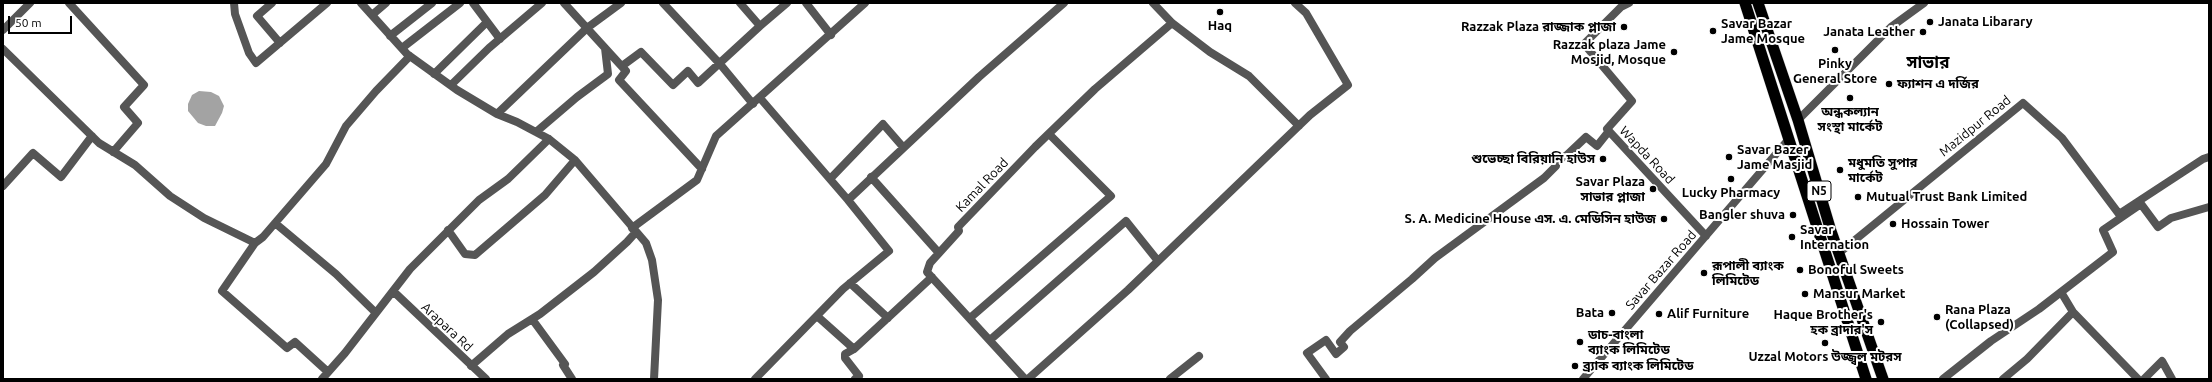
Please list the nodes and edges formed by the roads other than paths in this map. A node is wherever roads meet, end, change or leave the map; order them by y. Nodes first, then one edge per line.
1 (30, 3) edge
2 (69, 3) edge
3 (234, 3) edge
4 (272, 3) edge
5 (326, 3) edge
6 (361, 3) edge
7 (386, 3) edge
8 (432, 3) edge
9 (460, 3) edge
10 (473, 3) edge
11 (542, 3) edge
12 (564, 3) edge
13 (621, 3) edge
14 (663, 3) edge
15 (740, 3) edge
16 (787, 3) edge
17 (806, 3) edge
18 (865, 3) edge
19 (1064, 3) edge
20 (1153, 3) edge
21 (1295, 3) edge
22 (1630, 3) edge
23 (1745, 3) edge
24 (1758, 3) edge
25 (1924, 3) edge
26 (372, 15) junction
27 (487, 22) junction
28 (1172, 23) junction
29 (760, 26) junction
30 (588, 28) junction
31 (3, 30) edge
32 (831, 34) junction
33 (390, 36) junction
34 (500, 39) junction
35 (280, 43) junction
36 (605, 47) junction
37 (402, 48) junction
38 (3, 49) edge
39 (410, 56) junction
40 (720, 64) junction
41 (622, 66) junction
42 (434, 74) junction
43 (451, 85) junction
44 (756, 101) junction
45 (497, 114) junction
46 (1798, 120) junction
47 (1299, 126) junction
48 (1609, 131) junction
49 (536, 132) junction
50 (1049, 134) junction
51 (92, 136) junction
52 (548, 139) junction
53 (1788, 140) junction
54 (903, 147) junction
55 (113, 152) junction
56 (2209, 157) edge
57 (575, 160) junction
58 (702, 170) junction
59 (872, 177) junction
60 (830, 179) junction
61 (3, 186) edge
62 (848, 200) junction
63 (2209, 207) edge
64 (275, 223) junction
65 (448, 230) junction
66 (634, 230) junction
67 (1706, 236) junction
68 (255, 243) junction
69 (938, 252) junction
70 (1839, 253) junction
71 (1158, 261) junction
72 (932, 277) junction
73 (850, 283) junction
74 (393, 291) junction
75 (2061, 292) junction
76 (2073, 312) junction
77 (376, 313) junction
78 (817, 316) junction
79 (532, 318) junction
80 (888, 318) junction
81 (970, 318) junction
82 (990, 340) junction
83 (854, 349) junction
84 (1199, 356) dead end
85 (471, 366) junction
86 (328, 372) junction
87 (322, 379) edge
88 (486, 379) edge
89 (572, 379) edge
90 (654, 379) edge
91 (755, 379) edge
92 (855, 379) edge
93 (1027, 379) edge
94 (1170, 379) edge
95 (1326, 379) edge
96 (1583, 379) edge
97 (1866, 379) edge
98 (1883, 379) edge
99 (1944, 379) edge
100 (2003, 379) edge
101 (2138, 379) edge
102 (2144, 379) edge
103 (2172, 379) edge

1 - 31 street
2 - 55 street
3 - 35 street
4 - 35 street
5 - 35 street
6 - 26 street
7 - 26 street
8 - 33 street
9 - 37 street
10 - 27 street
11 - 34 street
12 - 30 street
13 - 30 street
14 - 40 street
15 - 29 street
16 - 29 street
17 - 32 street
18 - 32 street
19 - 54 street
20 - 28 street
21 - 47 street
22 - 48 street, Wapda Road
23 - 53 highway, N5
24 - 46 highway, N5
25 - 46 street
26 - 33 street
27 - 34 street
27 - 42 street
28 - 47 street
28 - 50 street, Kamal Road
29 - 40 street
30 - 36 street
30 - 45 street
32 - 44 street
33 - 37 street
34 - 43 street
36 - 41 street
36 - 49 street
37 - 39 street
38 - 51 street
39 - 42 street
39 - 64 street
40 - 41 street
40 - 44 street
41 - 58 street
42 - 43 street
43 - 45 street
44 - 58 street
44 - 60 street
45 - 49 street
46 - 70 highway, N5
47 - 71 street
48 - 67 street, Wapda Road
48 - 95 street
49 - 52 street
50 - 69 street, Kamal Road
50 - 81 street
51 - 55 street
51 - 61 street
52 - 57 street
52 - 65 street
53 - 67 street, Savar Bazar Road
53 - 97 highway, N5
54 - 59 street
54 - 60 street
55 - 68 street
56 - 70 street, Mazidpur Road
57 - 65 street
57 - 66 street
58 - 66 street
59 - 62 street
59 - 69 street
60 - 62 street
62 - 73 street
63 - 75 street
64 - 68 street
64 - 77 street
65 - 74 street
66 - 79 street
66 - 90 street
67 - 96 street, Savar Bazar Road
68 - 86 street
69 - 72 street, Kamal Road
70 - 98 highway, N5
71 - 82 street
71 - 93 street
72 - 80 street
72 - 81 street
73 - 78 street
73 - 80 street
74 - 77 street
74 - 85 street, Arapara Rd
75 - 76 street
75 - 99 street
76 - 100 street
76 - 101 street
77 - 86 street
78 - 83 street
78 - 91 street
79 - 85 street
79 - 89 street
80 - 83 street
81 - 82 street
82 - 93 street
83 - 92 street
84 - 94 street
85 - 88 street, Arapara Rd
86 - 87 street
102 - 103 street

